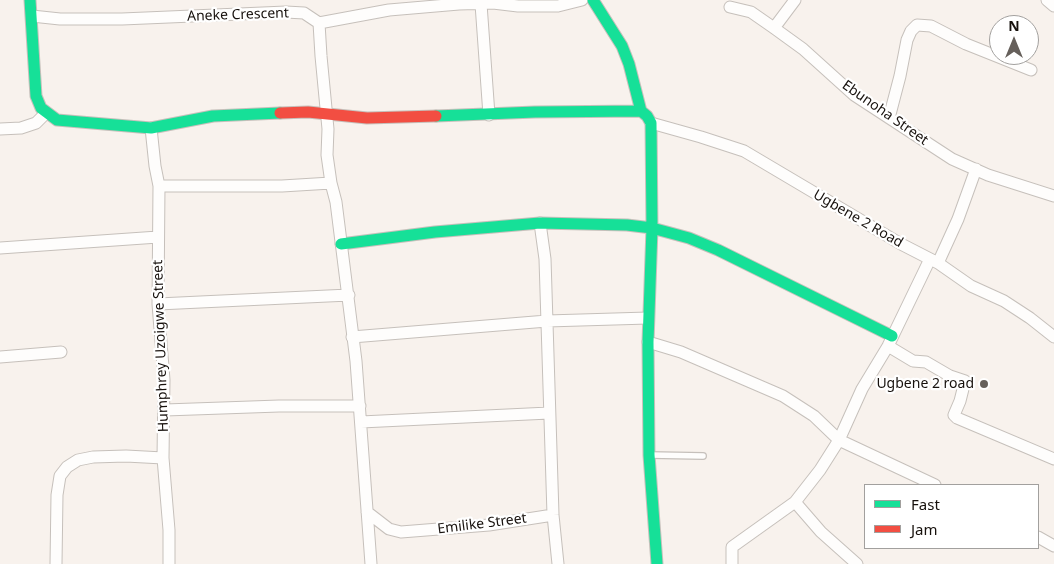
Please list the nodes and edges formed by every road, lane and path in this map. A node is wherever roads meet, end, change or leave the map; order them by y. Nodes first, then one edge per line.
1 (30, 0) edge
2 (582, 0) edge
3 (593, 0) edge
4 (795, 0) edge
5 (1047, 0) edge
6 (480, 4) junction
7 (1054, 6) edge
8 (730, 7) dead end
9 (32, 16) junction
10 (319, 23) junction
11 (774, 28) junction
12 (1031, 70) dead end
13 (641, 111) junction
14 (46, 113) junction
15 (326, 115) junction
16 (489, 115) junction
17 (889, 118) junction
18 (651, 124) junction
19 (151, 128) junction
20 (0, 129) edge
21 (976, 169) junction
22 (331, 183) junction
23 (159, 186) junction
24 (1054, 196) edge
25 (540, 224) junction
26 (652, 228) junction
27 (158, 238) junction
28 (340, 244) junction
29 (0, 248) edge
30 (934, 261) junction
31 (349, 296) junction
32 (158, 304) junction
33 (648, 318) junction
34 (547, 321) junction
35 (352, 337) junction
36 (1054, 337) edge
37 (890, 341) junction
38 (648, 342) junction
39 (61, 352) dead end
40 (0, 357) edge
41 (360, 406) junction
42 (165, 410) junction
43 (549, 413) junction
44 (361, 422) junction
45 (839, 440) junction
46 (649, 455) junction
47 (703, 456) dead end
48 (163, 458) junction
49 (1054, 459) edge
50 (933, 484) edge
51 (795, 502) junction
52 (367, 512) junction
53 (553, 515) junction
54 (1039, 538) edge
55 (1054, 546) edge
56 (56, 564) edge
57 (169, 564) edge
58 (371, 564) edge
59 (558, 564) edge
60 (657, 564) edge
61 (732, 564) edge
62 (857, 564) edge

1 - 9 street
2 - 6 street
3 - 13 street
4 - 11 street
5 - 7 street
6 - 10 street
6 - 16 street
8 - 11 street, Ebunoha Street
9 - 10 street, Aneke Crescent
9 - 14 street
10 - 15 street
11 - 17 street, Ebunoha Street
12 - 17 street
13 - 16 street
13 - 18 street
14 - 19 street
14 - 20 street
15 - 16 street
15 - 19 street
15 - 22 street
17 - 21 street, Ebunoha Street
18 - 26 street
18 - 30 street, Ugbene 2 Road
19 - 23 street, Humphrey Uzoigwe Street
21 - 24 street, Ebunoha Street
21 - 30 street
22 - 23 street
22 - 28 street
23 - 27 street, Humphrey Uzoigwe Street
25 - 26 street
25 - 28 street
25 - 34 street
26 - 33 street
26 - 37 street
27 - 29 street
27 - 32 street, Humphrey Uzoigwe Street
28 - 31 street
30 - 36 street, Ugbene 2 Road
30 - 37 street
31 - 32 street
31 - 35 street
32 - 42 street, Humphrey Uzoigwe Street
33 - 34 street
33 - 38 street
34 - 35 street
34 - 43 street
35 - 41 street
37 - 45 street
37 - 49 street
38 - 45 street
38 - 46 street
39 - 40 street
41 - 42 street
41 - 44 street
42 - 48 street, Humphrey Uzoigwe Street
43 - 44 street
43 - 53 street
44 - 52 street
45 - 50 street
45 - 51 street
46 - 47 lane
46 - 60 street
48 - 56 street
48 - 57 street, Humphrey Uzoigwe Street
51 - 61 street
51 - 62 street
52 - 53 street, Emilike Street
52 - 58 street
53 - 59 street
54 - 55 street

